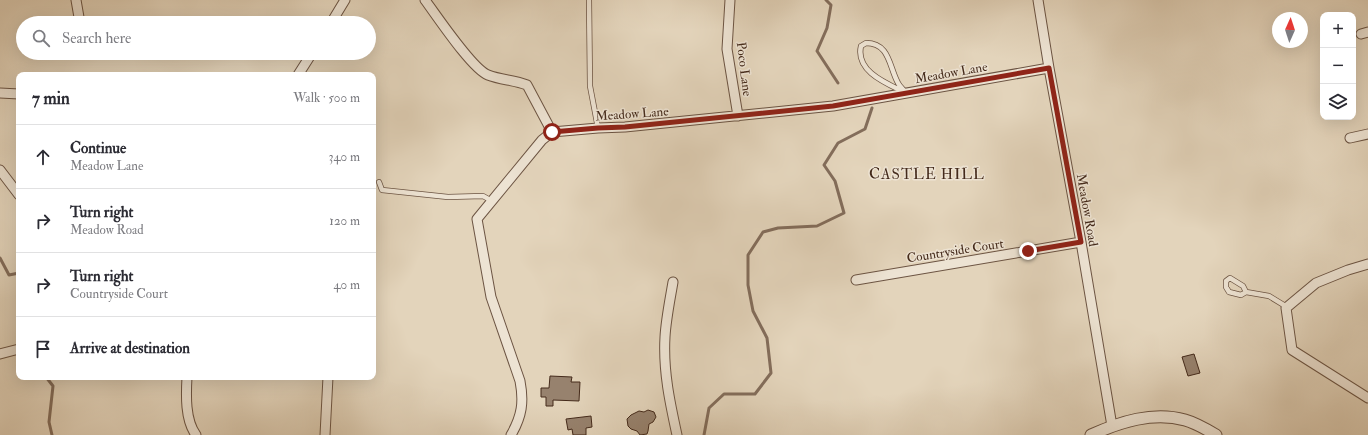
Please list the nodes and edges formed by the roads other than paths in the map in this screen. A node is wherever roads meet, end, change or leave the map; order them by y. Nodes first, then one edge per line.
1 (76, 0) edge
2 (345, 0) edge
3 (425, 0) edge
4 (589, 0) edge
5 (730, 0) edge
6 (1038, 0) edge
7 (79, 16) edge
8 (335, 16) edge
9 (308, 60) edge
10 (1049, 68) junction
11 (300, 72) edge
12 (0, 93) edge
13 (906, 93) junction
14 (16, 94) edge
15 (738, 116) junction
16 (598, 128) junction
17 (552, 132) junction
18 (1368, 134) edge
19 (1350, 138) dead end
20 (0, 170) edge
21 (379, 182) dead end
22 (16, 190) edge
23 (492, 201) junction
24 (1081, 242) junction
25 (1368, 264) edge
26 (856, 280) dead end
27 (673, 282) dead end
28 (1246, 292) junction
29 (1287, 307) junction
30 (16, 350) edge
31 (0, 354) edge
32 (187, 380) edge
33 (328, 380) edge
34 (1368, 398) edge
35 (1112, 426) junction
36 (196, 435) edge
37 (326, 435) edge
38 (510, 435) edge
39 (677, 435) edge
40 (1091, 435) edge
41 (1216, 435) edge

1 - 7 street
2 - 8 street
3 - 17 street
4 - 16 lane
5 - 15 street, Poco Lane
6 - 10 street, Meadow Road
9 - 11 street
10 - 13 street, Meadow Lane
10 - 24 street, Meadow Road
12 - 14 street
13 - 13 lane
13 - 15 street, Meadow Lane
15 - 16 street, Meadow Lane
16 - 17 street, Meadow Lane
17 - 23 street
18 - 19 street
20 - 22 street
21 - 23 lane
23 - 38 street
24 - 26 street, Countryside Court
24 - 35 street, Meadow Road
25 - 29 street
27 - 39 street
28 - 28 lane
28 - 29 lane
29 - 34 street
30 - 31 street
32 - 36 street
33 - 37 street
35 - 40 street
35 - 41 street

